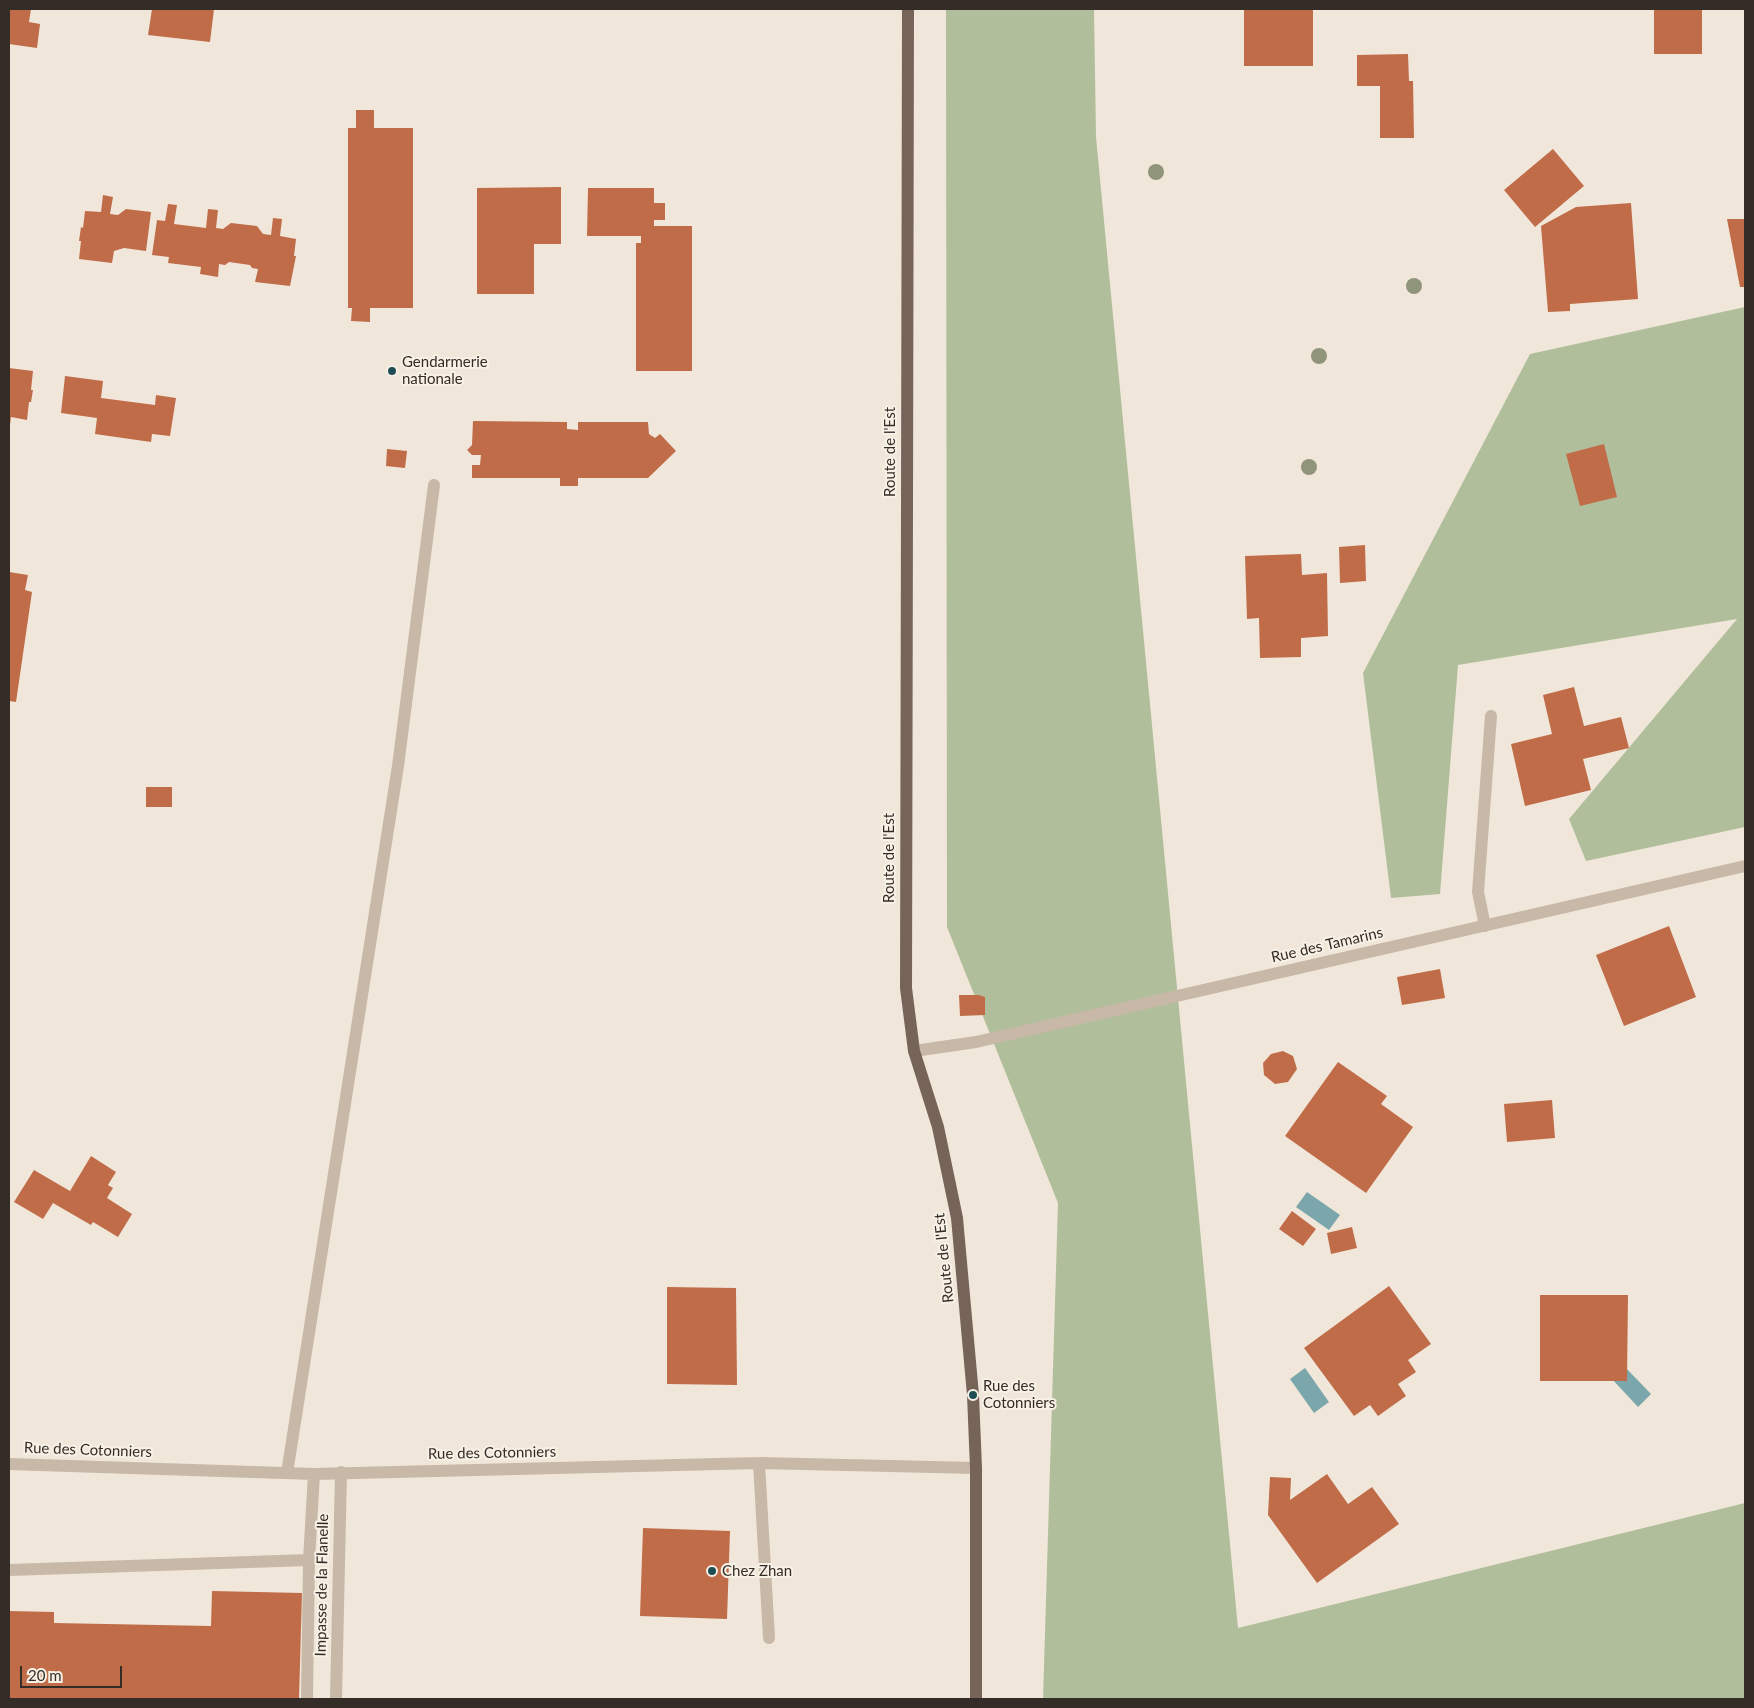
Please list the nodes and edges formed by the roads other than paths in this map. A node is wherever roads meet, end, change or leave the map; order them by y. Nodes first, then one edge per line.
1 (908, 9) edge
2 (434, 485) dead end
3 (1491, 716) dead end
4 (1745, 866) edge
5 (1485, 926) junction
6 (914, 1051) junction
7 (759, 1463) junction
8 (9, 1464) edge
9 (976, 1468) junction
10 (341, 1472) junction
11 (287, 1473) junction
12 (314, 1474) junction
13 (309, 1560) junction
14 (9, 1570) edge
15 (769, 1638) dead end
16 (307, 1699) edge
17 (336, 1699) edge
18 (976, 1699) edge

1 - 6 main road, Route de l'Est
2 - 11 street
3 - 5 street
4 - 5 street, Rue des Tamarins
5 - 6 street, Rue des Tamarins
6 - 9 main road, Route de l'Est
7 - 9 street, Rue des Cotonniers
7 - 10 street, Rue des Cotonniers
7 - 15 street
8 - 11 street, Rue des Cotonniers
9 - 18 main road, Route de l'Est
10 - 12 street, Rue des Cotonniers
10 - 17 street, Impasse de la Flanelle
11 - 12 street, Rue des Cotonniers
12 - 13 street
13 - 14 street
13 - 16 street

